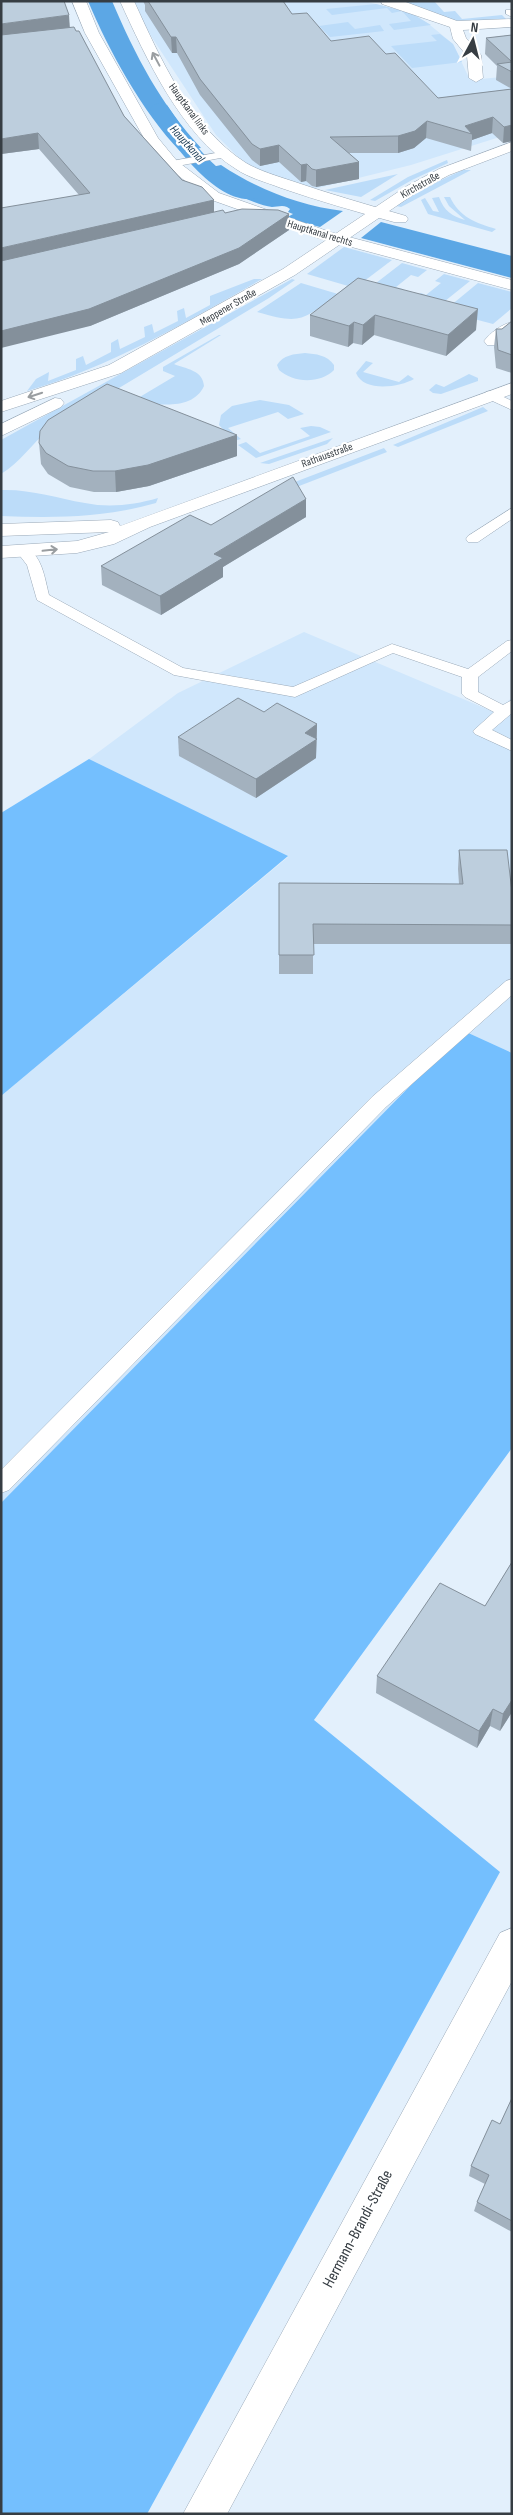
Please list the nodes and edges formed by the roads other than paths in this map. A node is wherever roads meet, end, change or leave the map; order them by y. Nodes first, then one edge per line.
1 (79, 1) edge
2 (127, 1) edge
3 (387, 1) edge
4 (511, 16) edge
5 (457, 25) junction
6 (92, 34) junction
7 (74, 36) edge
8 (476, 78) dead end
9 (512, 146) edge
10 (223, 155) junction
11 (179, 162) junction
12 (245, 208) junction
13 (375, 212) junction
14 (229, 216) edge
15 (400, 219) dead end
16 (337, 239) junction
17 (512, 285) edge
18 (512, 327) edge
19 (493, 341) dead end
20 (115, 368) junction
21 (512, 388) edge
22 (491, 395) junction
23 (512, 406) edge
24 (1, 407) edge
25 (1, 431) edge
26 (512, 512) edge
27 (142, 523) junction
28 (1, 530) edge
29 (473, 539) dead end
30 (1, 552) edge
31 (24, 552) junction
32 (512, 644) edge
33 (470, 675) junction
34 (508, 708) edge
35 (512, 746) edge
36 (508, 995) edge
37 (1, 1484) edge
38 (512, 1945) edge
39 (204, 2514) edge

1 - 6 street, Hauptkanal rechts
10 -> 2 street, Hauptkanal links
3 - 5 street
4 - 5 street
5 - 8 street
6 - 7 street
6 - 11 street, Hauptkanal rechts
9 - 13 street, Kirchstraße
10 - 11 lane
10 - 13 street, Hauptkanal links
11 - 12 street, Hauptkanal rechts
12 - 14 street
12 - 16 street, Hauptkanal rechts
13 - 15 street, Hauptkanal links
13 - 16 street, Kirchstraße
16 - 17 street, Hauptkanal rechts
16 - 20 street, Meppener Straße
18 - 19 street
20 -> 24 street, Meppener Straße
20 - 25 street, Meppener Straße
21 - 22 street, Rathausstraße
22 - 23 lane
22 - 27 street, Rathausstraße
26 - 29 lane
27 - 28 street, Rathausstraße
31 -> 27 street, Rathausstraße
30 - 31 street, Rathausstraße
31 - 33 lane
32 - 33 lane
33 - 34 lane
34 - 35 lane
36 - 37 lane
38 - 39 street, Hermann-Brandi-Straße

